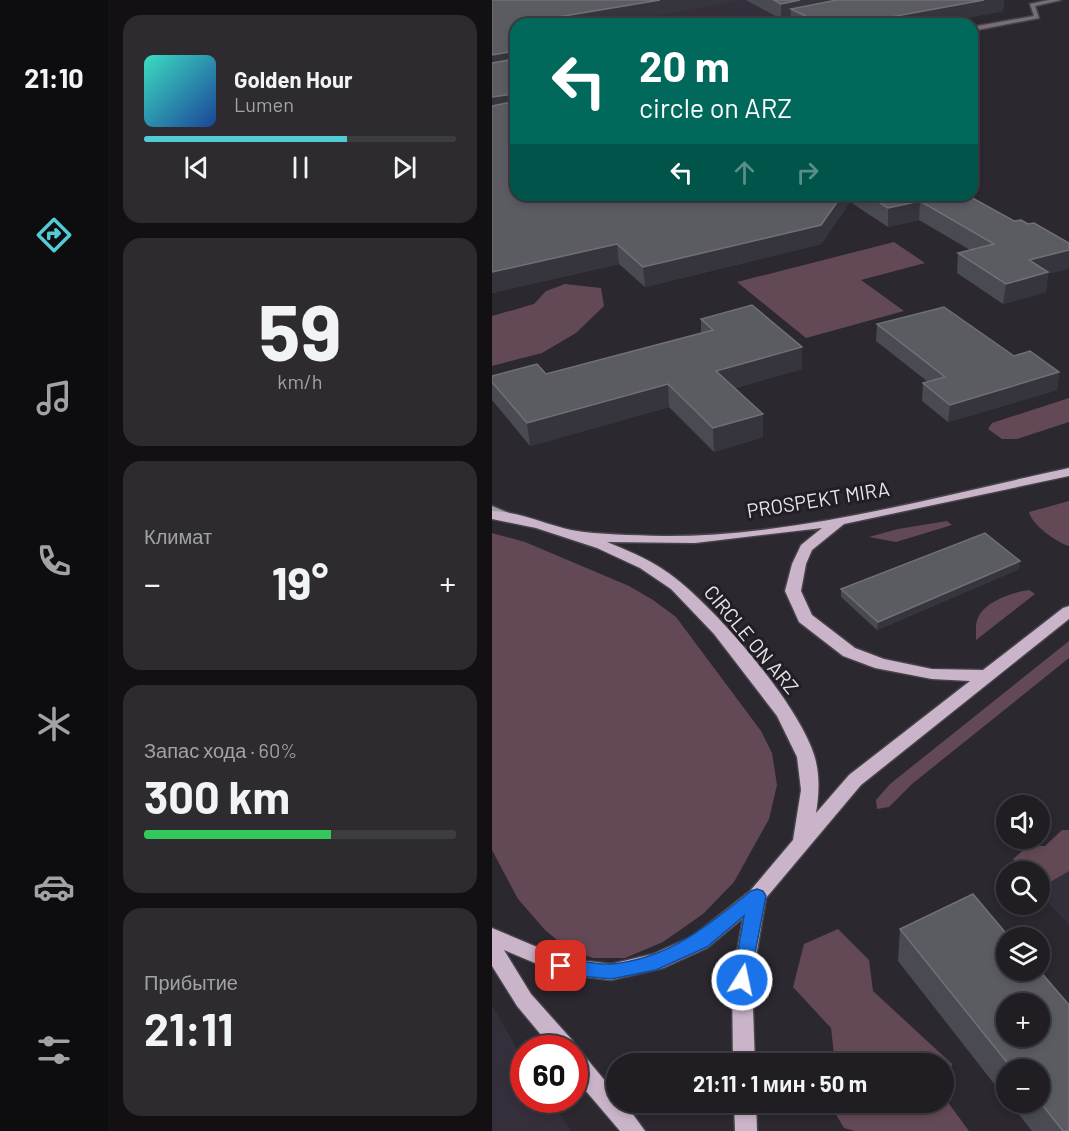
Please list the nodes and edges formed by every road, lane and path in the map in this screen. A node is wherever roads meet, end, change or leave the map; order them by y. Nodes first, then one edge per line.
1 (1058, 0) edge
2 (812, 16) edge
3 (801, 18) edge
4 (978, 28) edge
5 (1069, 472) edge
6 (496, 513) edge
7 (842, 520) junction
8 (572, 534) junction
9 (1069, 611) edge
10 (986, 676) junction
11 (802, 843) junction
12 (757, 896) junction
13 (492, 936) edge
14 (492, 948) edge
15 (554, 1035) edge
16 (744, 1053) edge
17 (588, 1077) edge
18 (745, 1113) edge
19 (634, 1131) edge
20 (746, 1131) edge

1 - 4 street
2 - 3 street
5 - 7 main road, PROSPEKT MIRA
6 - 8 main road, CIRCLE ON ARZ
7 - 8 main road, PROSPEKT MIRA
7 - 10 main road
8 - 11 main road, CIRCLE ON ARZ
9 - 10 main road
10 - 11 main road
11 - 12 main road
12 - 13 main road
12 - 16 main road
14 - 15 main road
17 - 19 main road
18 - 20 main road

